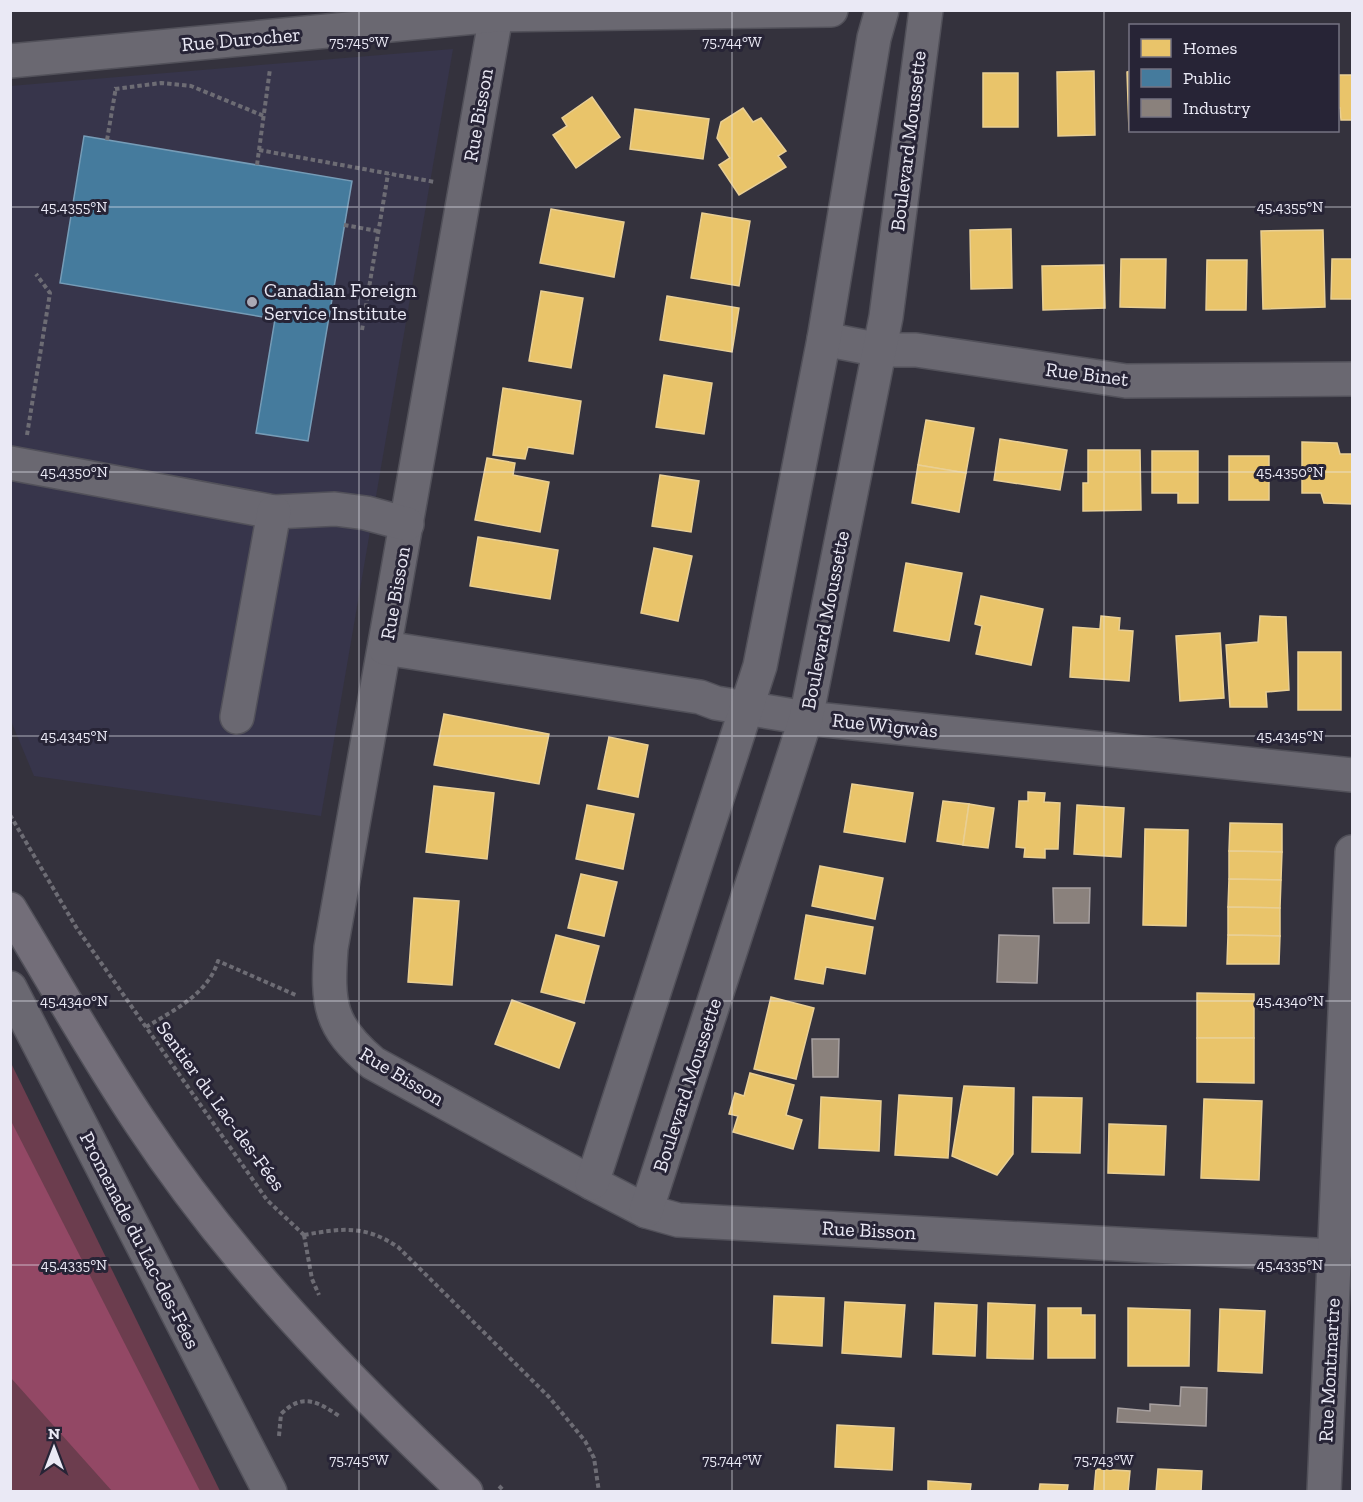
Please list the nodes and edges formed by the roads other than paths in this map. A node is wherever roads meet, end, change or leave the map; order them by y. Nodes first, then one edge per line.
1 (831, 10) edge
2 (868, 10) edge
3 (926, 10) edge
4 (882, 11) edge
5 (496, 13) edge
6 (10, 61) edge
7 (824, 339) junction
8 (880, 350) junction
9 (1353, 379) edge
10 (16, 464) edge
11 (274, 512) junction
12 (407, 524) junction
13 (385, 648) junction
14 (747, 709) junction
15 (237, 717) dead end
16 (806, 717) junction
17 (1353, 775) edge
18 (1353, 852) edge
19 (10, 909) edge
20 (10, 988) edge
21 (592, 1183) junction
22 (646, 1211) junction
23 (1334, 1256) junction
24 (270, 1491) edge
25 (466, 1491) edge
26 (1324, 1491) edge

1 - 5 street, Rue Durocher
2 - 4 street
3 - 8 street, Boulevard Moussette
4 - 7 street
5 - 6 street, Rue Durocher
5 - 12 street, Rue Bisson
7 - 8 street, Rue Binet
7 - 14 street
8 - 9 street, Rue Binet
8 - 16 street, Boulevard Moussette
10 - 11 street
11 - 12 street
11 - 15 street
12 - 13 street, Rue Bisson
13 - 14 street, Rue Wìgwàs
13 - 21 street, Rue Bisson
14 - 16 street, Rue Wìgwàs
14 - 21 street
16 - 17 street, Rue Wìgwàs
16 - 22 street, Boulevard Moussette
18 - 23 street, Rue Montmartre
19 - 25 highway
20 - 24 street, Promenade du Lac-des-Fées
21 - 22 street, Rue Bisson
22 - 23 street, Rue Bisson
23 - 26 street, Rue Montmartre

